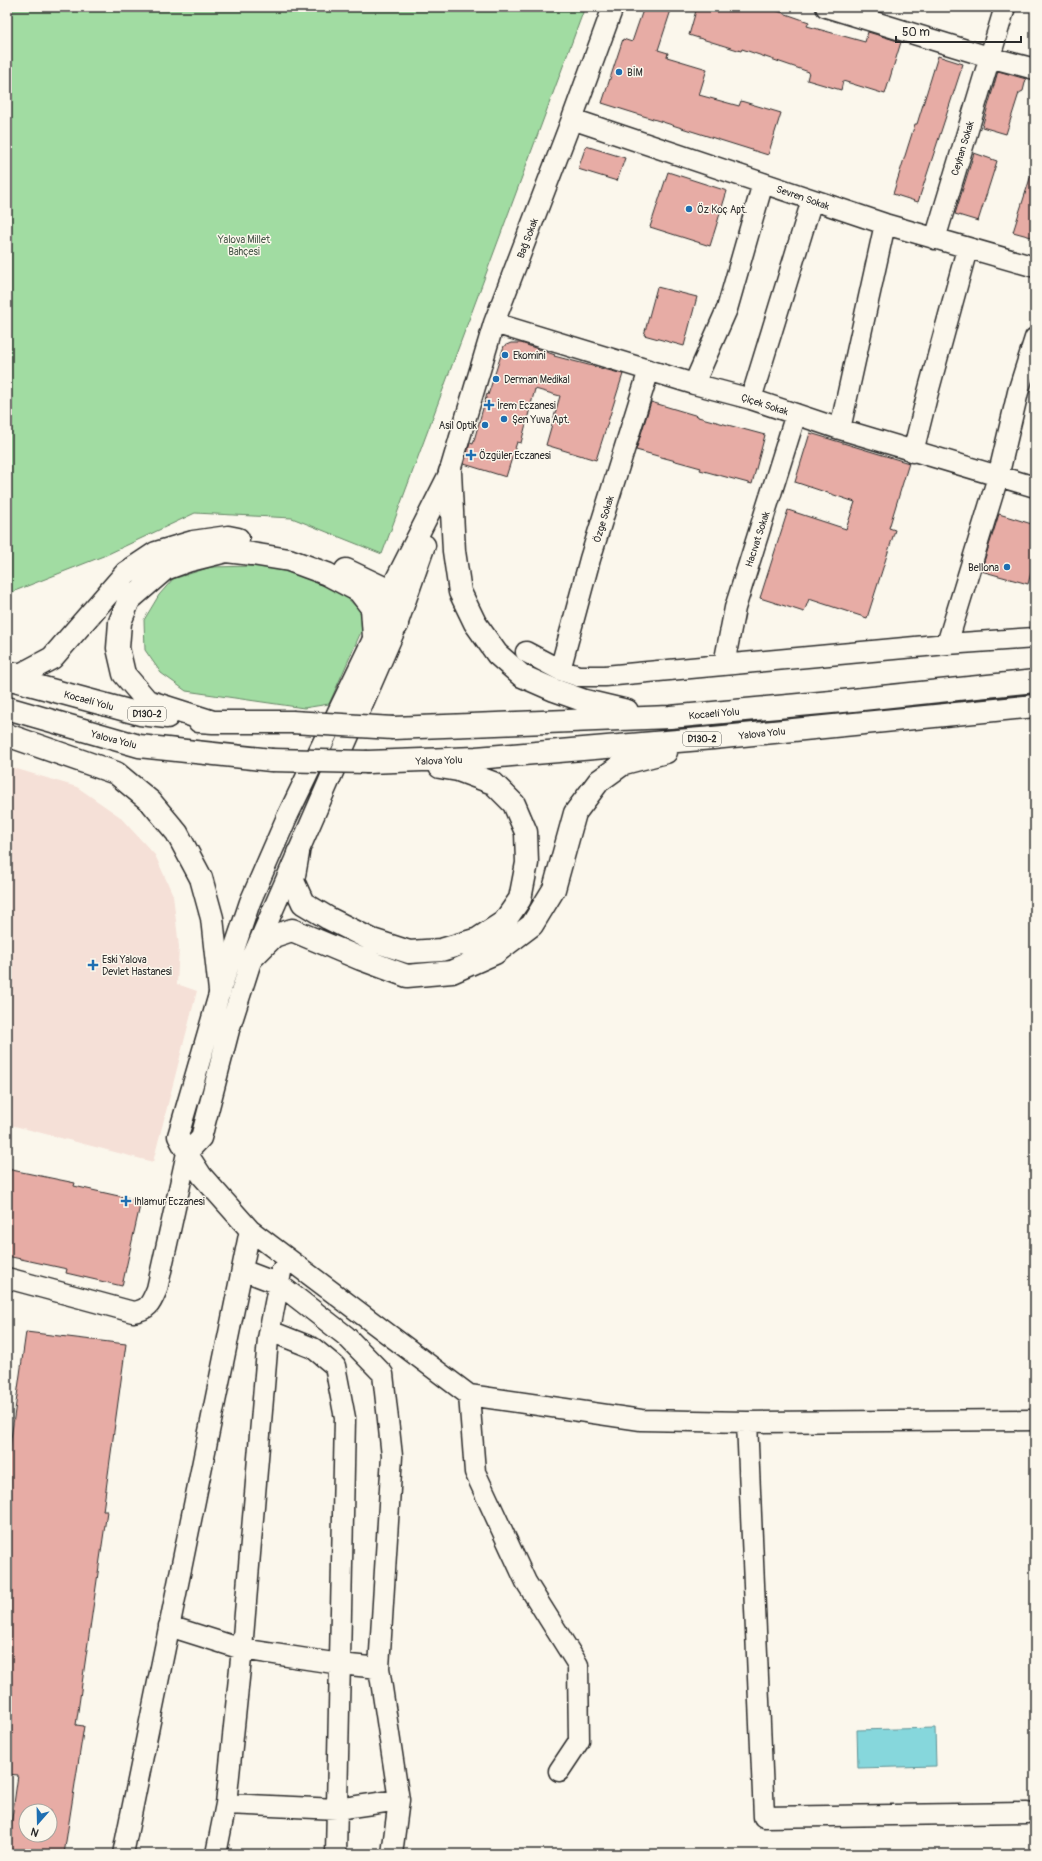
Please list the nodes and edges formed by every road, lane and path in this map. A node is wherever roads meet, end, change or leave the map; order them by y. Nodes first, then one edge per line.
1 (613, 7) edge
2 (826, 7) edge
3 (1005, 7) edge
4 (853, 11) edge
5 (989, 57) junction
6 (1035, 69) edge
7 (572, 119) junction
8 (763, 183) junction
9 (812, 200) junction
10 (885, 224) junction
11 (935, 239) junction
12 (967, 249) junction
13 (1035, 267) edge
14 (494, 323) junction
15 (1035, 338) edge
16 (649, 370) junction
17 (694, 384) junction
18 (751, 399) junction
19 (796, 414) junction
20 (840, 429) junction
21 (913, 452) junction
22 (450, 472) junction
23 (998, 477) junction
24 (1035, 487) edge
25 (390, 591) junction
26 (397, 625) junction
27 (374, 637) junction
28 (1035, 638) edge
29 (947, 644) junction
30 (526, 652) dead end
31 (724, 664) junction
32 (560, 670) junction
33 (7, 674) edge
34 (7, 678) edge
35 (1035, 681) edge
36 (1035, 706) edge
37 (7, 708) edge
38 (670, 717) junction
39 (213, 722) junction
40 (7, 735) edge
41 (714, 738) junction
42 (405, 761) junction
43 (298, 853) junction
44 (252, 958) junction
45 (220, 990) junction
46 (187, 1153) junction
47 (250, 1230) junction
48 (285, 1256) junction
49 (242, 1270) junction
50 (7, 1278) edge
51 (279, 1284) junction
52 (270, 1330) junction
53 (469, 1395) junction
54 (1035, 1420) edge
55 (747, 1422) junction
56 (169, 1626) junction
57 (242, 1649) junction
58 (340, 1664) junction
59 (380, 1668) junction
60 (559, 1771) dead end
61 (399, 1800) junction
62 (226, 1804) junction
63 (337, 1809) junction
64 (1027, 1812) dead end
65 (123, 1854) edge
66 (216, 1854) edge
67 (336, 1854) edge
68 (392, 1854) edge

1 - 7 street, Bağ Sokak
2 - 4 street
3 - 5 street, Ceyhan Sokak
4 - 5 street
5 - 6 street
5 - 11 street, Ceyhan Sokak
7 - 8 street, Sevren Sokak
7 - 14 street, Bağ Sokak
8 - 9 street, Sevren Sokak
8 - 17 street
9 - 10 street, Sevren Sokak
9 - 18 street
10 - 11 street, Sevren Sokak
10 - 20 street
11 - 12 street, Sevren Sokak
12 - 13 street, Sevren Sokak
12 - 21 street
14 - 16 street, Çiçek Sokak
14 - 22 street, Bağ Sokak
15 - 23 street
16 - 17 street, Çiçek Sokak
16 - 32 street, Özge Sokak
17 - 18 street, Çiçek Sokak
18 - 19 street, Çiçek Sokak
19 - 20 street, Çiçek Sokak
19 - 31 street, Hacıvat Sokak
20 - 21 street, Çiçek Sokak
21 - 23 street, Çiçek Sokak
22 - 25 street
22 - 26 street
22 - 38 highway
23 - 24 street, Çiçek Sokak
23 - 29 street
25 - 26 highway
25 - 27 street
25 - 33 highway
26 - 43 street
27 - 39 highway
27 - 45 street
28 - 29 street
29 - 31 street
30 - 32 street
31 - 32 street
34 - 39 highway, Kocaeli̇ Yolu / D130-2
35 - 38 highway, Kocaeli̇ Yolu / D130-2
36 - 41 highway, Yalova Yolu / D130-2
37 - 42 highway, Yalova Yolu / D130-2, bridge
38 - 39 highway, Kocaeli̇ Yolu / D130-2, bridge
40 - 45 highway
41 - 42 highway, Yalova Yolu / D130-2
41 - 44 highway
42 - 43 highway
43 - 44 street
44 - 46 street
45 - 46 street
46 - 47 street
46 - 50 street
47 - 48 street
47 - 49 street
48 - 51 street
48 - 53 street
49 - 51 street
49 - 56 street
51 - 52 street
51 - 59 street
52 - 57 street
52 - 58 street
53 - 55 street
53 - 60 street
54 - 55 street
55 - 64 street
56 - 57 street
56 - 65 street
57 - 58 street
57 - 62 street
58 - 59 street
58 - 63 street
59 - 61 street
61 - 63 street
61 - 68 street
62 - 63 street
62 - 66 street
63 - 67 street

